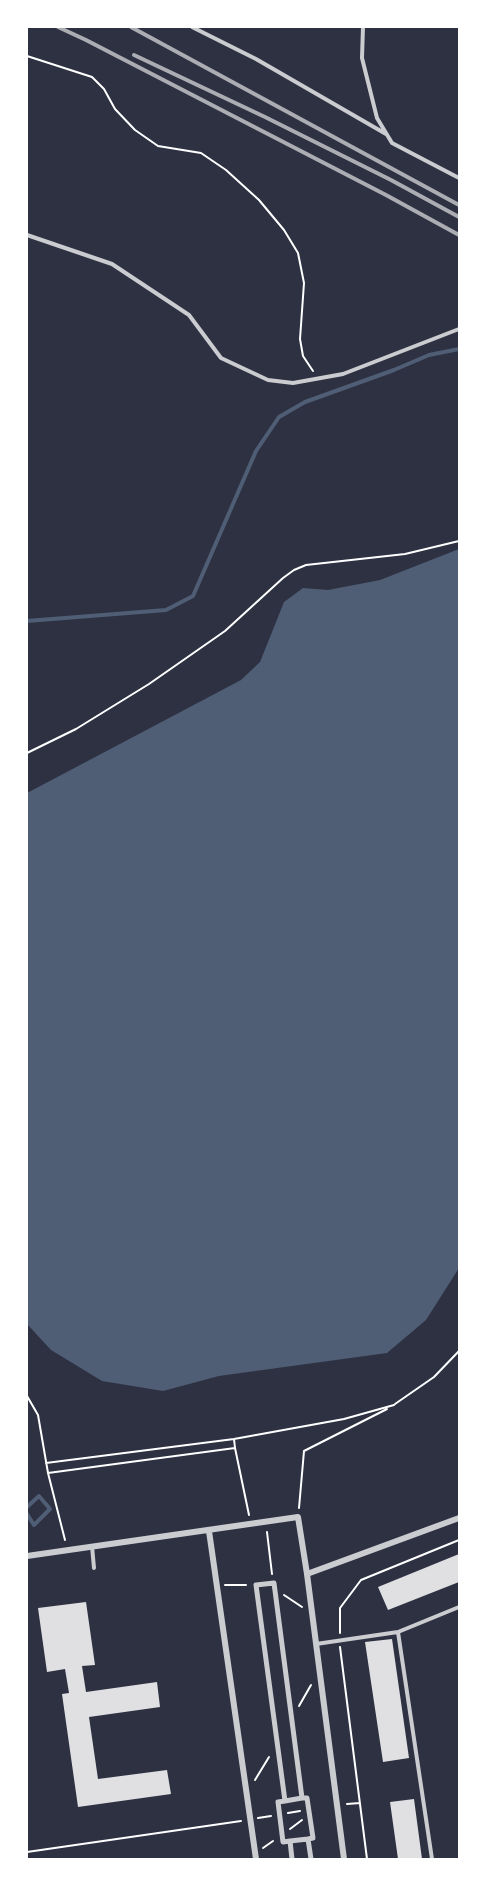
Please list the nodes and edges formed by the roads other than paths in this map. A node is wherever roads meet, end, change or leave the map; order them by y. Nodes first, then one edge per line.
1 (192, 27) edge
2 (363, 27) edge
3 (386, 134) junction
4 (459, 178) edge
5 (27, 235) edge
6 (459, 329) edge
7 (459, 1518) edge
8 (209, 1531) junction
9 (92, 1546) junction
10 (27, 1556) edge
11 (94, 1568) dead end
12 (308, 1574) junction
13 (459, 1607) edge
14 (398, 1632) junction
15 (316, 1644) junction
16 (302, 1798) junction
17 (285, 1801) junction
18 (308, 1839) junction
19 (290, 1841) junction
20 (256, 1856) edge
21 (292, 1859) edge
22 (311, 1859) edge
23 (344, 1859) edge
24 (432, 1859) edge

1 - 3 lane
2 - 3 lane
3 - 4 lane
5 - 6 lane
7 - 12 street
8 - 9 street
8 - 12 street
8 - 20 street
9 - 10 street
9 - 11 lane
12 - 15 street
13 - 14 lane
14 - 15 lane
14 - 24 lane
15 - 23 street
16 - 17 street
16 - 17 street
16 - 18 street
17 - 19 street
18 - 19 street
18 - 22 street
19 - 21 street

